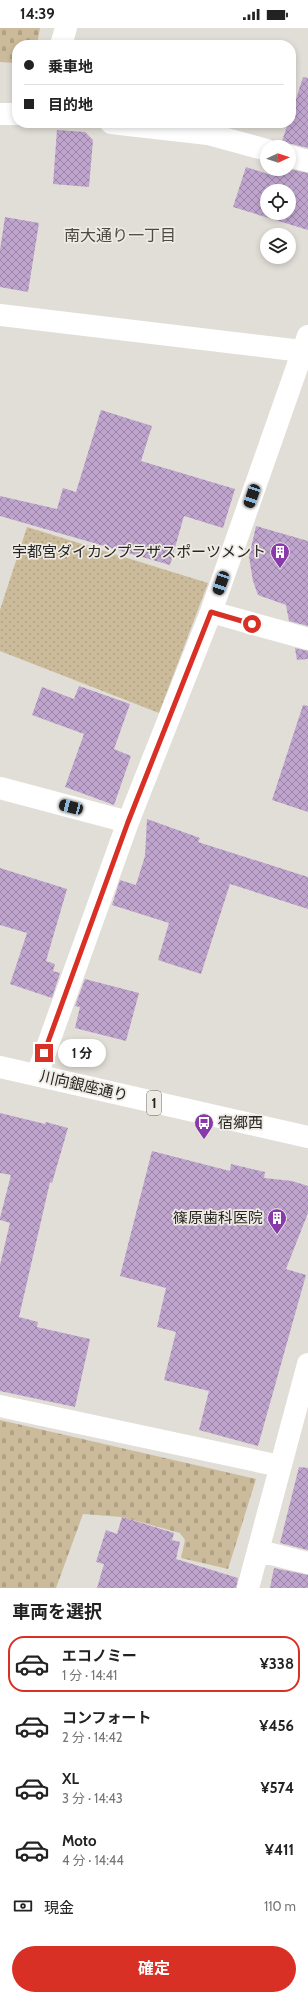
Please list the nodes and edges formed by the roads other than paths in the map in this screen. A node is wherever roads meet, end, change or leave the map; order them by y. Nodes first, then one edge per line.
1 (66, 28) edge
2 (62, 40) edge
3 (0, 114) edge
4 (12, 114) edge
5 (156, 128) edge
6 (260, 148) edge
7 (296, 158) edge
8 (308, 161) edge
9 (0, 315) edge
10 (305, 343) edge
11 (211, 612) junction
12 (308, 640) edge
13 (0, 788) edge
14 (128, 822) junction
15 (0, 1067) edge
16 (37, 1075) junction
17 (308, 1137) edge
18 (308, 1364) edge
19 (0, 1406) edge
20 (280, 1466) junction
21 (259, 1551) junction
22 (308, 1563) edge
23 (248, 1588) edge

1 - 2 street
3 - 4 street
5 - 6 street
7 - 8 street
9 - 10 street
10 - 11 street
11 - 12 street
11 - 14 street
13 - 14 street
14 - 16 street
15 - 16 street, 川向銀座通り / 1
16 - 17 street, 川向銀座通り / 1
18 - 20 street
19 - 20 street
20 - 21 street
21 - 22 street
21 - 23 street

